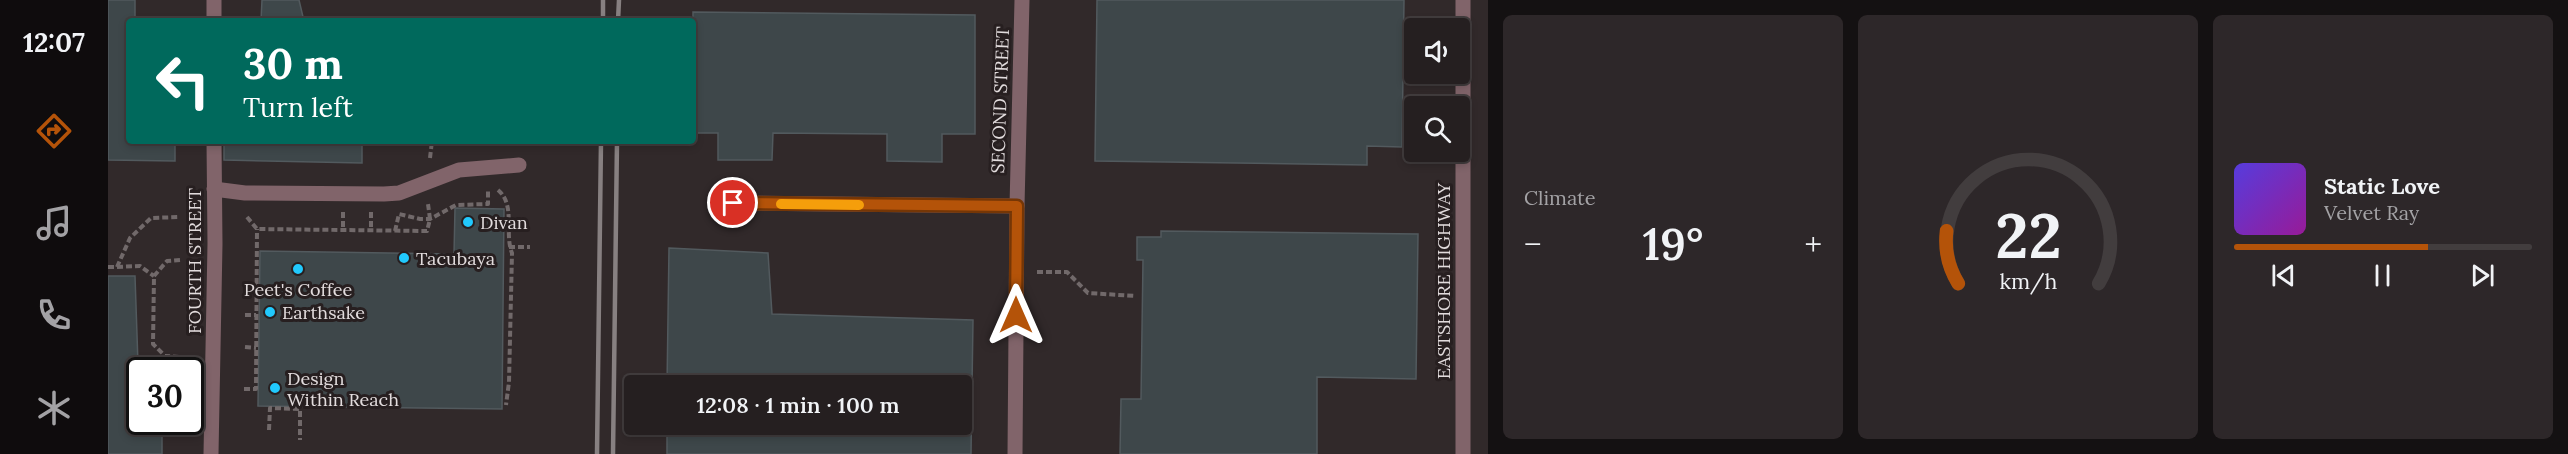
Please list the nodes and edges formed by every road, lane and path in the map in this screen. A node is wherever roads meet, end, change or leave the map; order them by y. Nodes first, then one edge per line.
1 (214, 0) edge
2 (1022, 0) edge
3 (1463, 0) edge
4 (214, 18) edge
5 (214, 144) edge
6 (433, 144) edge
7 (426, 160) dead end
8 (519, 165) dead end
9 (214, 189) junction
10 (488, 190) dead end
11 (498, 190) dead end
12 (733, 203) dead end
13 (1017, 206) junction
14 (179, 217) dead end
15 (343, 223) dead end
16 (371, 223) dead end
17 (257, 229) dead end
18 (343, 230) dead end
19 (371, 230) dead end
20 (395, 231) dead end
21 (509, 247) junction
22 (530, 247) dead end
23 (180, 260) dead end
24 (108, 267) edge
25 (117, 267) junction
26 (1016, 272) junction
27 (154, 276) junction
28 (246, 285) dead end
29 (257, 285) junction
30 (1136, 296) dead end
31 (245, 315) dead end
32 (256, 315) junction
33 (245, 347) dead end
34 (256, 348) junction
35 (179, 357) dead end
36 (244, 389) dead end
37 (506, 405) dead end
38 (269, 430) dead end
39 (300, 440) dead end
40 (212, 454) edge
41 (1015, 454) edge
42 (1463, 454) edge

1 - 4 street
2 - 13 street, SECOND STREET
3 - 42 street, EASTSHORE HIGHWAY
5 - 9 street, FOURTH STREET
6 - 7 path
8 - 9 street
9 - 40 street, FOURTH STREET
10 - 20 path
11 - 21 path
12 - 13 street
13 - 26 street, SECOND STREET
14 - 25 path
15 - 18 path
16 - 19 path
17 - 29 path
21 - 22 path
21 - 37 path
23 - 27 path
24 - 25 path
25 - 27 path
26 - 30 path
26 - 41 street, SECOND STREET
27 - 35 path
28 - 29 path
29 - 32 path
31 - 32 path
32 - 34 path
33 - 34 path
34 - 36 path
38 - 39 path

